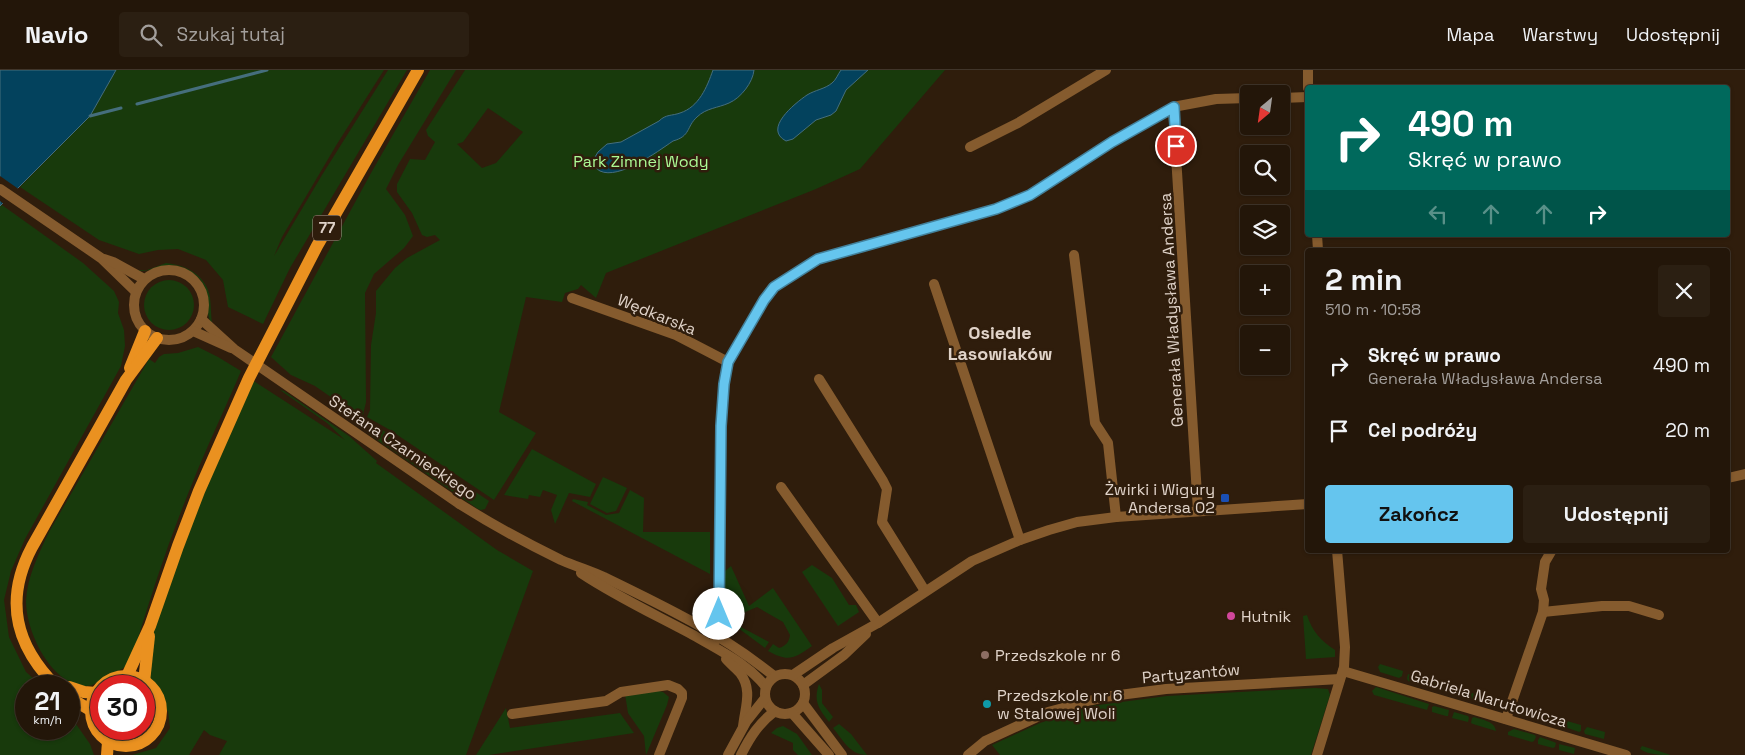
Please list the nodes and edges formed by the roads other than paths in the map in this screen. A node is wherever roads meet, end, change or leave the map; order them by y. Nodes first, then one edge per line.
1 (418, 70) edge
2 (1106, 70) edge
3 (1308, 70) edge
4 (1308, 85) edge
5 (1305, 97) edge
6 (1240, 98) edge
7 (1290, 98) edge
8 (1174, 107) junction
9 (970, 147) dead end
10 (0, 189) edge
11 (1074, 255) dead end
12 (101, 258) junction
13 (144, 279) junction
14 (934, 284) dead end
15 (136, 292) junction
16 (572, 298) dead end
17 (201, 319) junction
18 (145, 331) junction
19 (193, 331) junction
20 (157, 338) junction
21 (234, 349) junction
22 (728, 362) junction
23 (819, 379) dead end
24 (126, 380) junction
25 (1745, 474) edge
26 (1730, 478) edge
27 (1745, 481) edge
28 (781, 487) dead end
29 (1305, 504) edge
30 (1198, 511) junction
31 (1116, 517) junction
32 (1020, 540) junction
33 (1337, 553) edge
34 (1550, 553) edge
35 (561, 560) junction
36 (925, 591) junction
37 (1543, 612) junction
38 (1659, 615) dead end
39 (878, 623) junction
40 (150, 626) junction
41 (715, 633) junction
42 (717, 648) junction
43 (45, 674) edge
44 (126, 675) edge
45 (145, 675) edge
46 (793, 675) junction
47 (1342, 675) junction
48 (774, 676) junction
49 (803, 685) junction
50 (766, 687) junction
51 (155, 694) edge
52 (765, 698) junction
53 (80, 704) edge
54 (803, 704) junction
55 (90, 710) edge
56 (775, 711) junction
57 (792, 713) junction
58 (512, 714) dead end
59 (1506, 719) junction
60 (743, 726) junction
61 (155, 729) edge
62 (105, 740) edge
63 (146, 740) edge
64 (108, 742) junction
65 (123, 751) edge
66 (108, 755) edge
67 (659, 755) edge
68 (728, 755) edge
69 (741, 755) edge
70 (829, 755) edge
71 (842, 755) edge
72 (968, 755) edge
73 (1316, 755) edge
74 (1626, 755) edge

1 - 40 main road, 77
2 - 9 street
3 - 4 street
5 - 7 street
6 - 8 street
8 - 22 street
8 - 30 street, Generała Władysława Andersa
10 - 12 street
11 - 31 street
12 - 13 street
12 - 15 street
13 - 15 street
13 - 17 street
14 - 32 street
15 - 18 street
16 - 22 street, Wędkarska
17 - 19 street
17 - 21 street
18 - 20 street
18 - 24 main road
19 - 20 street
19 - 21 street
20 - 24 main road
21 - 35 street, Stefana Czarnieckiego
22 - 41 street
23 - 36 street
24 - 43 main road
25 - 26 street
26 - 27 street
28 - 39 street
29 - 30 street
30 - 31 street
31 - 32 street
32 - 36 street
33 - 47 street
34 - 37 street
35 - 41 street, Stefana Czarnieckiego
35 - 42 street, Stefana Czarnieckiego
36 - 39 street
37 - 38 street
37 - 59 street
39 - 46 street
39 - 49 street
40 - 44 main road, 77
40 - 45 main road, 77
41 - 42 street
41 - 48 street, Stefana Czarnieckiego
42 - 50 street, Stefana Czarnieckiego
42 - 60 street
46 - 48 street
46 - 49 street
47 - 59 street, Gabriela Narutowicza
47 - 72 street, Partyzantów
47 - 73 street
48 - 50 street
49 - 54 street
50 - 52 street
51 - 61 main road
52 - 56 street
52 - 60 street
53 - 55 main road
54 - 57 street
54 - 71 street
56 - 57 street
56 - 69 street
57 - 70 street
58 - 67 street
59 - 74 street, Gabriela Narutowicza
60 - 68 street
62 - 64 main road
63 - 65 main road
64 - 65 main road
64 - 66 main road

